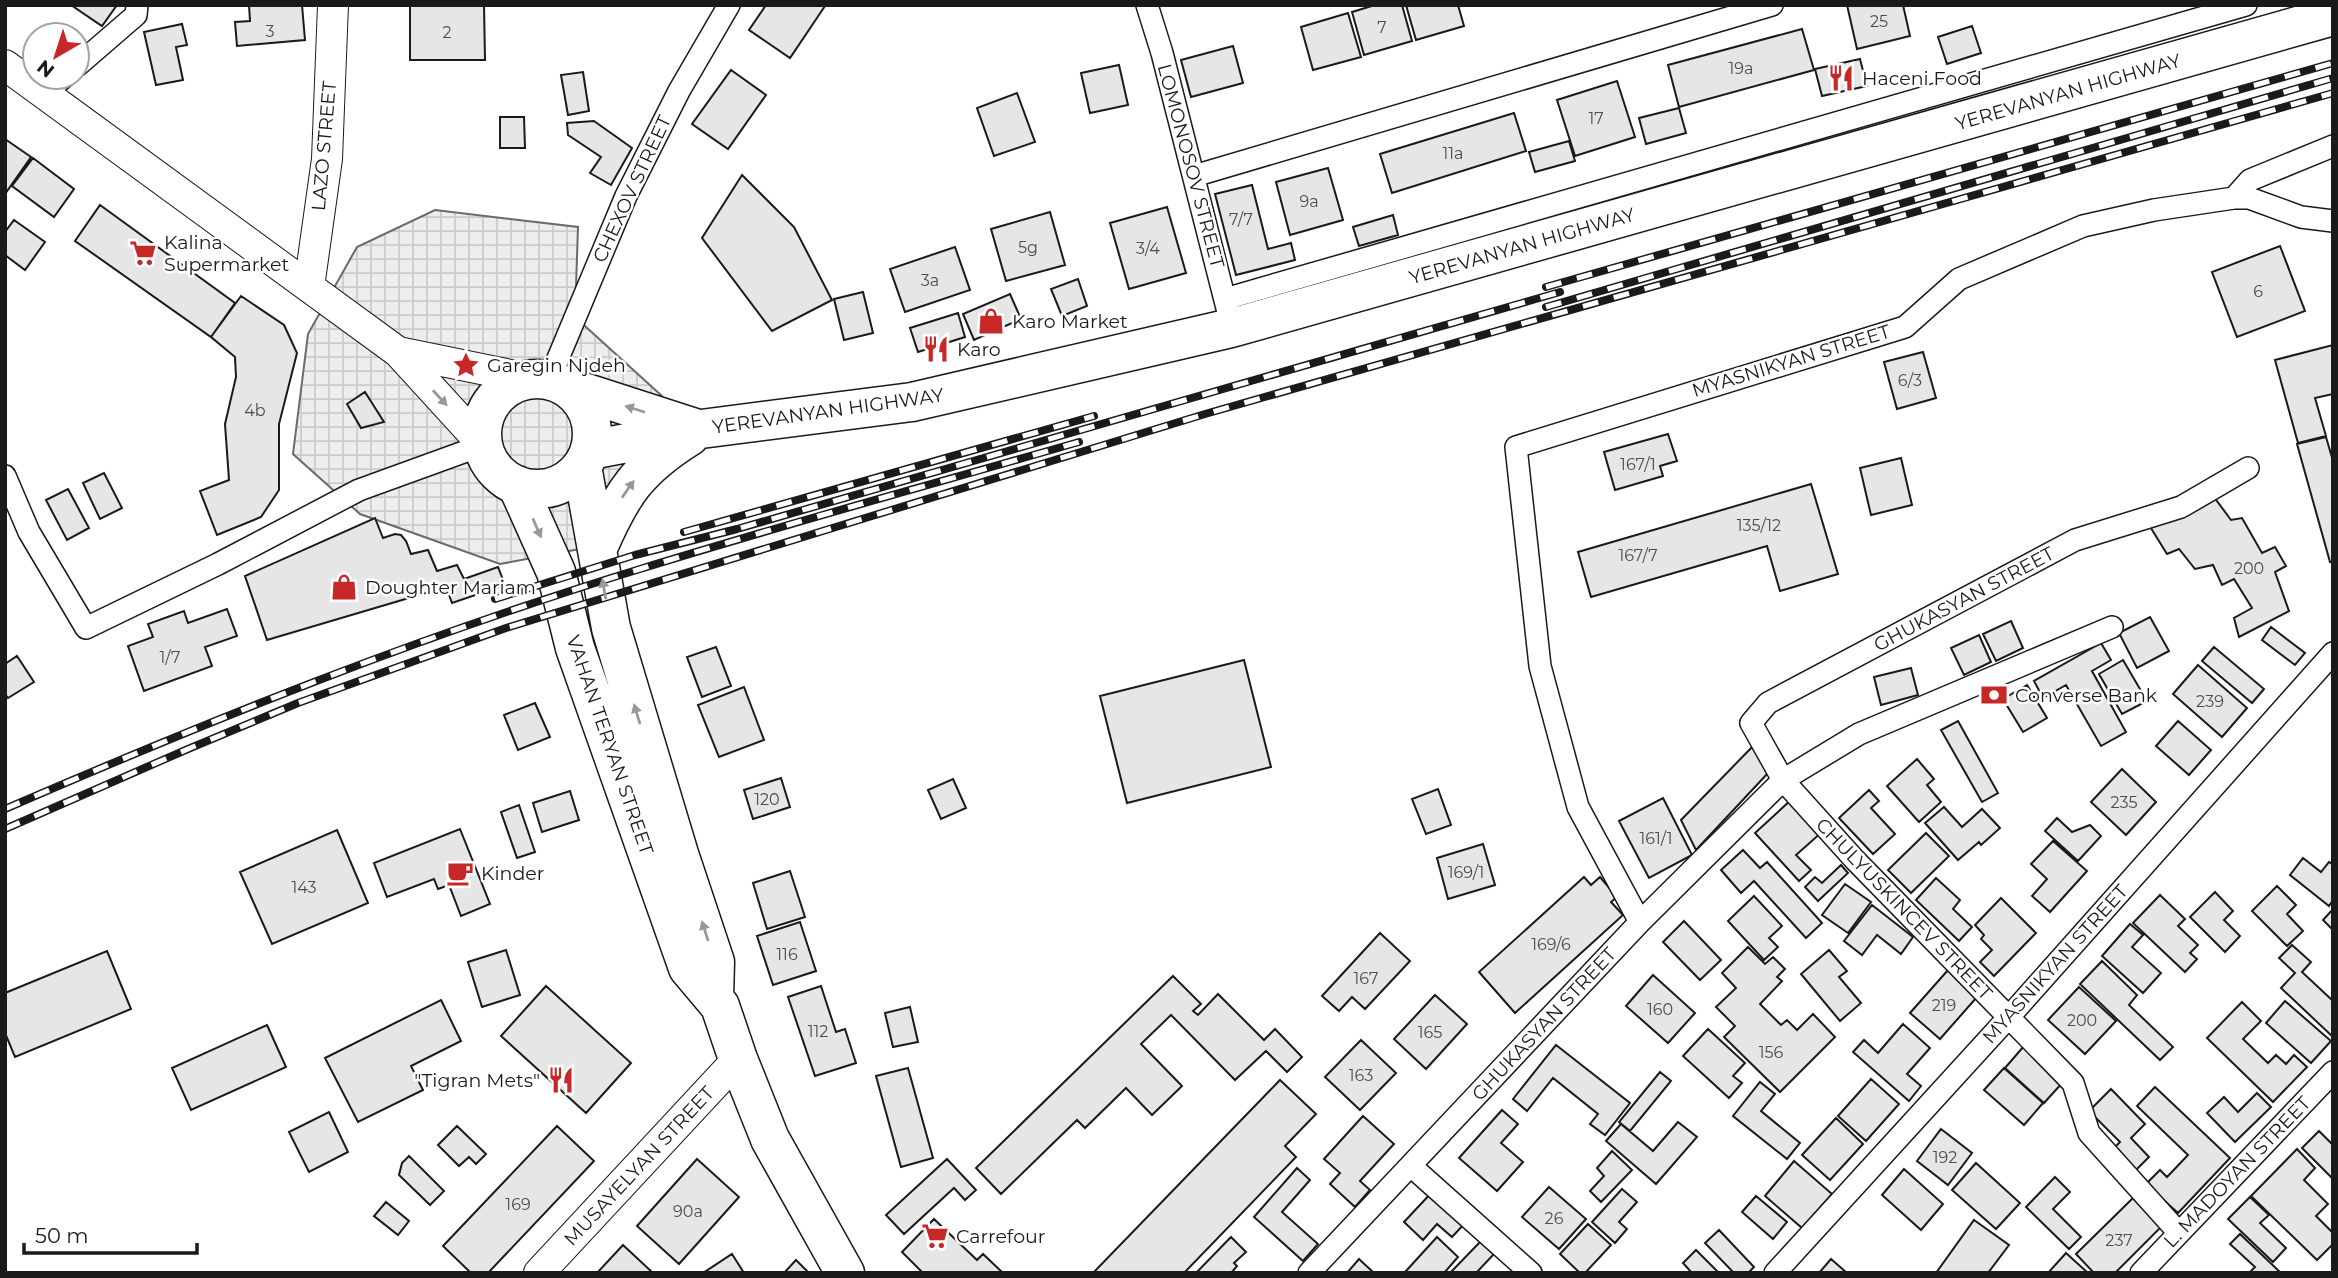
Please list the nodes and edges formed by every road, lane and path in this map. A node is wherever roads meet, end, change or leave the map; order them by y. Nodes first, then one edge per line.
1 (137, 5) edge
2 (333, 5) edge
3 (729, 5) edge
4 (1147, 5) edge
5 (1772, 5) edge
6 (2246, 5) edge
7 (2310, 15) edge
8 (91, 54) edge
9 (63, 91) edge
10 (2333, 146) edge
11 (1194, 176) junction
12 (2234, 198) junction
13 (2333, 221) edge
14 (309, 287) junction
15 (1228, 313) junction
16 (398, 352) junction
17 (548, 382) junction
18 (701, 429) junction
19 (483, 445) junction
20 (586, 458) junction
21 (2248, 468) dead end
22 (5, 476) edge
23 (517, 485) junction
24 (597, 550) junction
25 (2112, 626) dead end
26 (2333, 653) edge
27 (1783, 780) junction
28 (1640, 922) junction
29 (714, 998) junction
30 (2008, 1018) junction
31 (738, 1059) junction
32 (2333, 1072) edge
33 (1411, 1166) junction
34 (2179, 1233) junction
35 (539, 1273) edge
36 (845, 1273) edge
37 (1309, 1273) edge
38 (1531, 1273) edge
39 (1775, 1273) edge
40 (2141, 1273) edge

1 - 8 street
2 - 14 main road, LAZO STREET
3 - 17 street, CHEXOV STREET
4 - 11 street, LOMONOSOV STREET
5 - 11 street
6 - 15 street
7 - 15 highway, YEREVANYAN HIGHWAY
9 - 14 main road
10 - 12 street
11 - 15 street, LOMONOSOV STREET
12 - 13 street, MYASNIKYAN STREET
12 - 28 street, MYASNIKYAN STREET
14 - 16 main road
15 - 18 highway, YEREVANYAN HIGHWAY
16 - 17 main road
16 -> 19 main road
18 -> 17 highway, YEREVANYAN HIGHWAY
17 - 19 highway
17 - 20 highway
18 - 20 highway, YEREVANYAN HIGHWAY
24 -> 18 highway
19 - 22 street
19 - 23 highway
20 - 23 highway
20 - 24 highway, VAHAN TERYAN STREET
21 - 27 street, GHUKASYAN STREET
23 -> 29 highway, VAHAN TERYAN STREET
29 -> 24 highway, VAHAN TERYAN STREET
25 - 27 street, GHUKASYAN STREET
26 - 30 street, MYASNIKYAN STREET
27 - 28 street, GHUKASYAN STREET
27 - 30 street, CHULYUSKINCEV STREET
28 - 33 street, GHUKASYAN STREET
29 - 31 highway, VAHAN TERYAN STREET
30 - 34 street, CHULYUSKINCEV STREET
30 - 39 street, MYASNIKYAN STREET
31 - 35 main road, MUSAYELYAN STREET
31 - 36 highway, VAHAN TERYAN STREET
32 - 34 street, L. MADOYAN STREET
33 - 37 street, GHUKASYAN STREET
33 - 38 street
34 - 40 street, L. MADOYAN STREET

